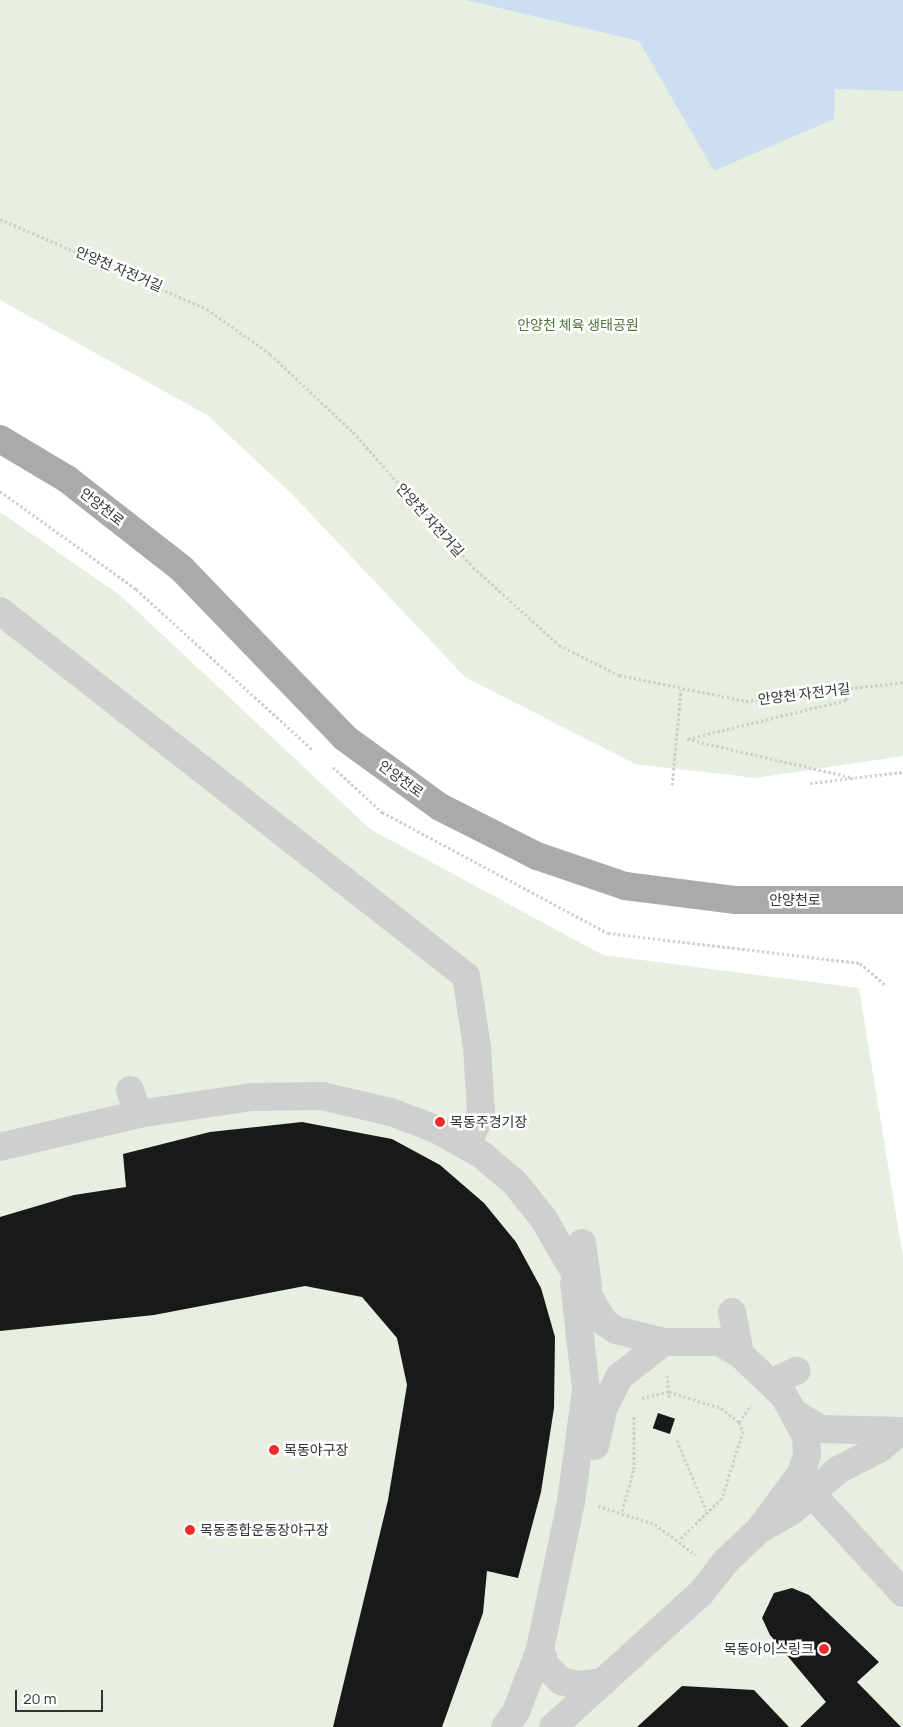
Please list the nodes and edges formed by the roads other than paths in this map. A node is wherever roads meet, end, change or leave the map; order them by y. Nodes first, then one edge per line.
1 (0, 439) edge
2 (0, 610) edge
3 (903, 900) edge
4 (374, 1088) dead end
5 (391, 1112) junction
6 (466, 1146) junction
7 (0, 1147) edge
8 (582, 1244) dead end
9 (582, 1283) junction
10 (732, 1312) dead end
11 (664, 1342) junction
12 (740, 1354) junction
13 (798, 1415) junction
14 (902, 1432) edge
15 (811, 1493) junction
16 (583, 1504) junction
17 (759, 1530) junction
18 (903, 1593) edge
19 (540, 1649) junction
20 (604, 1682) junction
21 (505, 1727) edge
22 (553, 1727) edge

1 - 3 main road, 안양천로
2 - 6 lane
4 - 5 lane
5 - 6 lane
5 - 7 lane
6 - 9 lane
8 - 9 lane
9 - 11 lane
9 - 16 lane
10 - 12 lane
11 - 12 lane
11 - 16 lane
12 - 13 lane
13 - 14 lane
13 - 17 lane
14 - 15 lane
15 - 17 lane
15 - 18 lane
16 - 19 lane
17 - 20 lane
19 - 20 lane
19 - 21 lane
20 - 22 lane

